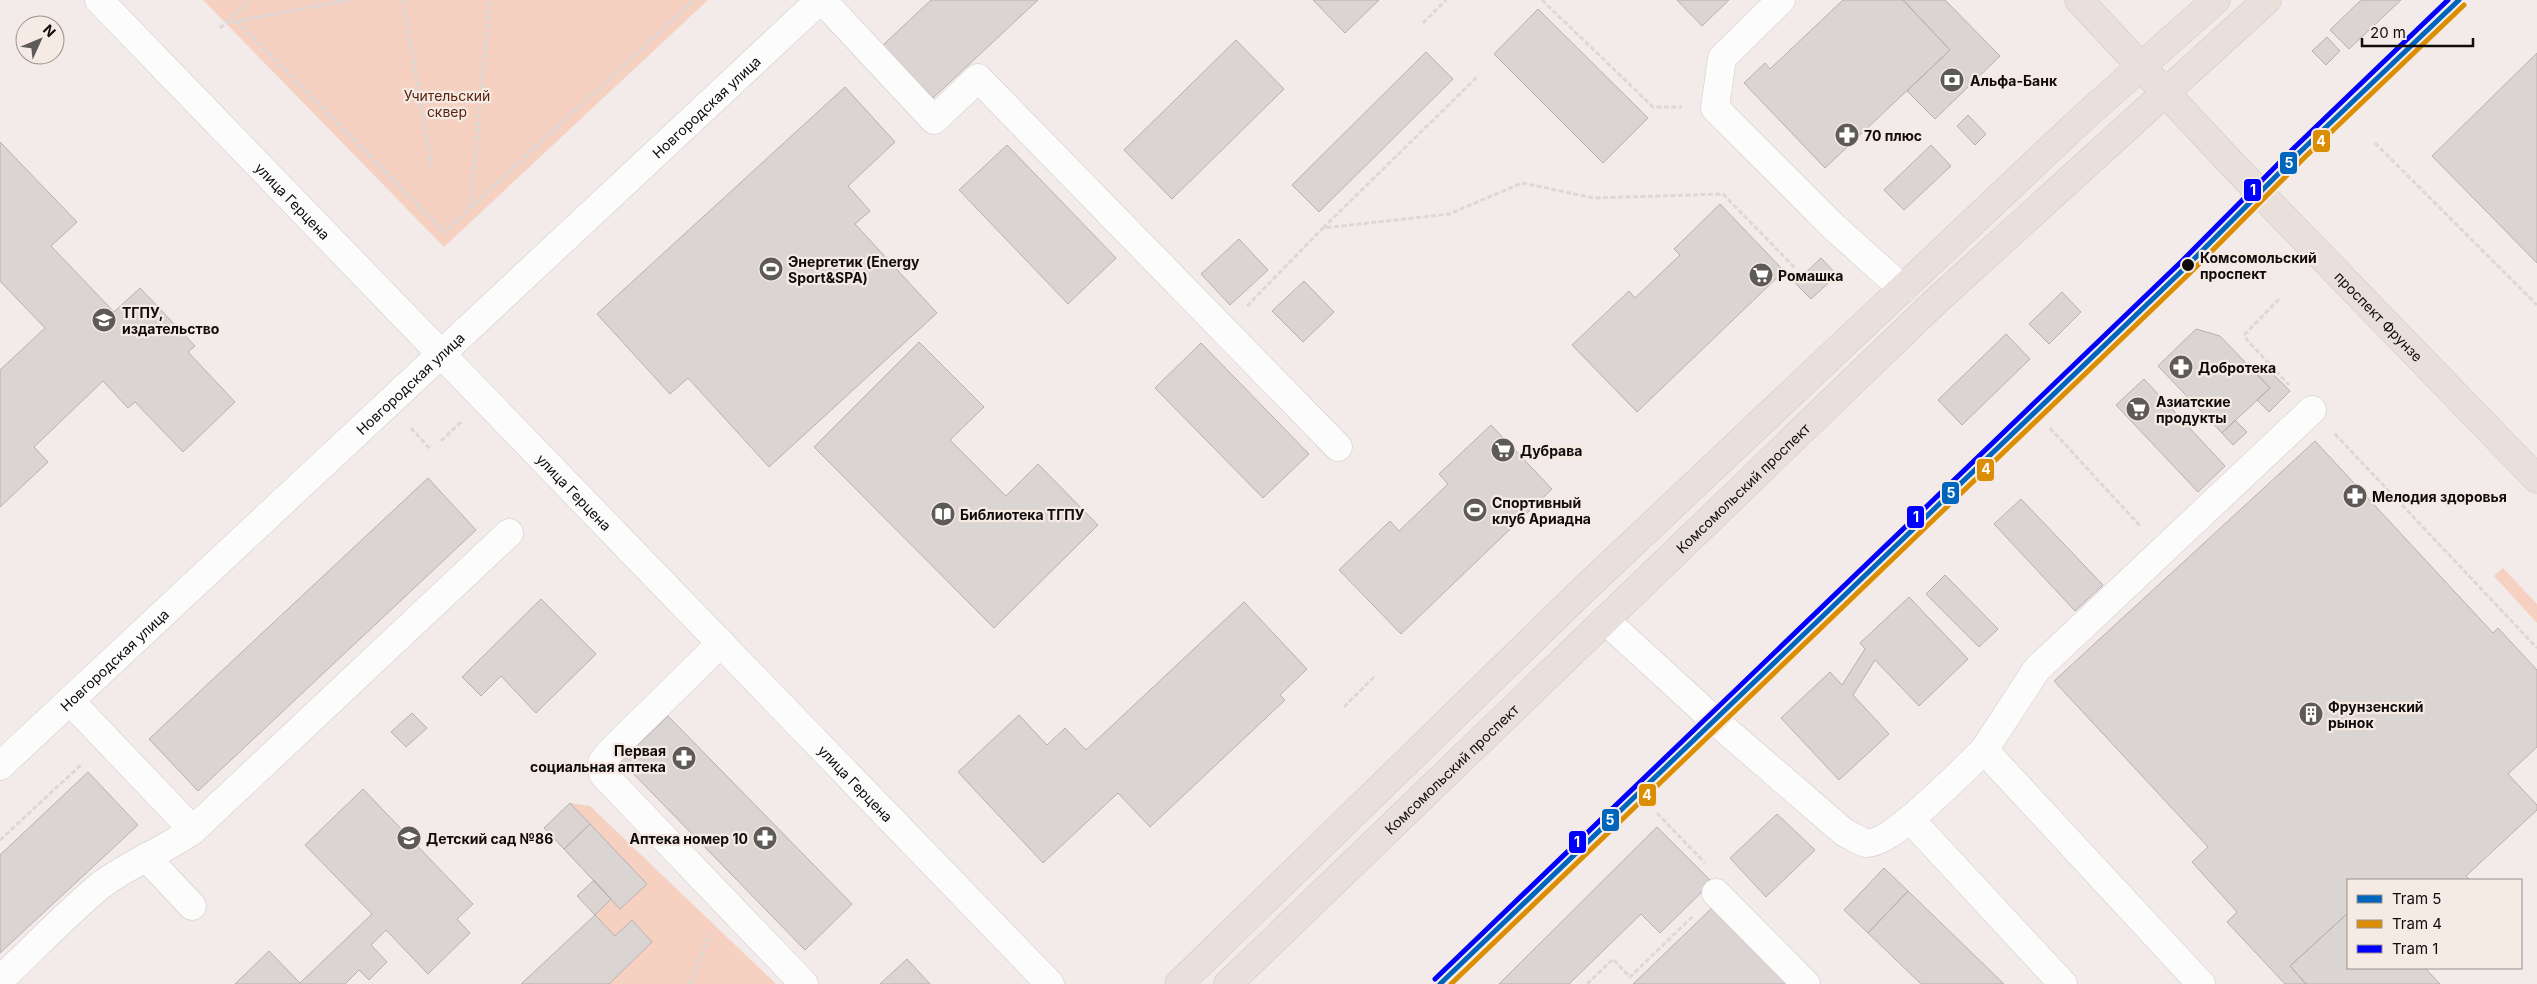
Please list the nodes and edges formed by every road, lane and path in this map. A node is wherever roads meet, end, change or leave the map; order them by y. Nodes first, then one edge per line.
1 (99, 0) edge
2 (250, 0) edge
3 (348, 0) edge
4 (402, 0) edge
5 (490, 0) edge
6 (694, 0) edge
7 (821, 0) edge
8 (1446, 0) edge
9 (1542, 0) edge
10 (1781, 0) edge
11 (2079, 0) edge
12 (2216, 0) edge
13 (2267, 0) edge
14 (238, 20) junction
15 (226, 23) junction
16 (1423, 23) dead end
17 (220, 28) dead end
18 (2141, 68) junction
19 (1477, 77) dead end
20 (2165, 94) junction
21 (1715, 108) junction
22 (2375, 144) dead end
23 (432, 170) dead end
24 (470, 208) junction
25 (1322, 228) junction
26 (1795, 268) dead end
27 (1903, 289) junction
28 (2279, 299) dead end
29 (2537, 305) edge
30 (1223, 329) junction
31 (443, 354) junction
32 (2312, 410) junction
33 (462, 421) dead end
34 (407, 424) dead end
35 (2050, 428) dead end
36 (441, 441) dead end
37 (1338, 447) dead end
38 (431, 450) dead end
39 (2537, 479) edge
40 (509, 533) dead end
41 (2164, 550) junction
42 (1605, 620) junction
43 (721, 643) junction
44 (2537, 648) edge
45 (1376, 675) dead end
46 (70, 701) junction
47 (1344, 707) dead end
48 (108, 741) junction
49 (1984, 750) junction
50 (0, 766) edge
51 (1657, 813) dead end
52 (1910, 819) junction
53 (194, 830) junction
54 (0, 840) edge
55 (1686, 844) dead end
56 (146, 857) junction
57 (1716, 893) dead end
58 (723, 900) junction
59 (192, 906) dead end
60 (1694, 915) dead end
61 (0, 980) edge
62 (690, 984) edge
63 (804, 984) edge
64 (1050, 984) edge
65 (1179, 984) edge
66 (1228, 984) edge
67 (1586, 984) edge
68 (1806, 984) edge
69 (2063, 984) edge
70 (2201, 984) edge

1 - 31 street, улица Герцена
2 - 15 path
3 - 14 path
4 - 23 path
5 - 24 path
6 - 24 path
7 - 30 street
7 - 31 street, Новгородская улица
8 - 16 path
9 - 21 path
10 - 21 street
11 - 18 main road, проспект Фрунзе
12 - 18 main road
13 - 20 main road, Комсомольский проспект
14 - 15 path
14 - 24 path
15 - 17 path
18 - 20 main road, проспект Фрунзе
18 - 27 main road
19 - 25 path
20 - 39 main road, проспект Фрунзе
20 - 42 main road, Комсомольский проспект
21 - 27 street
22 - 29 path
25 - 26 path
25 - 30 path
27 - 65 main road
28 - 32 path
30 - 37 street
31 - 43 street, улица Герцена
31 - 46 street, Новгородская улица
32 - 41 street
32 - 44 path
33 - 36 path
34 - 38 path
35 - 41 path
40 - 53 street
41 - 49 street
42 - 52 street
42 - 66 main road, Комсомольский проспект
43 - 58 street
43 - 64 street, улица Герцена
45 - 47 path
46 - 48 street
46 - 50 street, Новгородская улица
48 - 53 street
48 - 54 path
49 - 52 street
49 - 70 street
51 - 55 path
52 - 69 street
53 - 56 street
56 - 59 street
56 - 61 street
57 - 68 street
58 - 62 path
58 - 63 street
60 - 67 path

